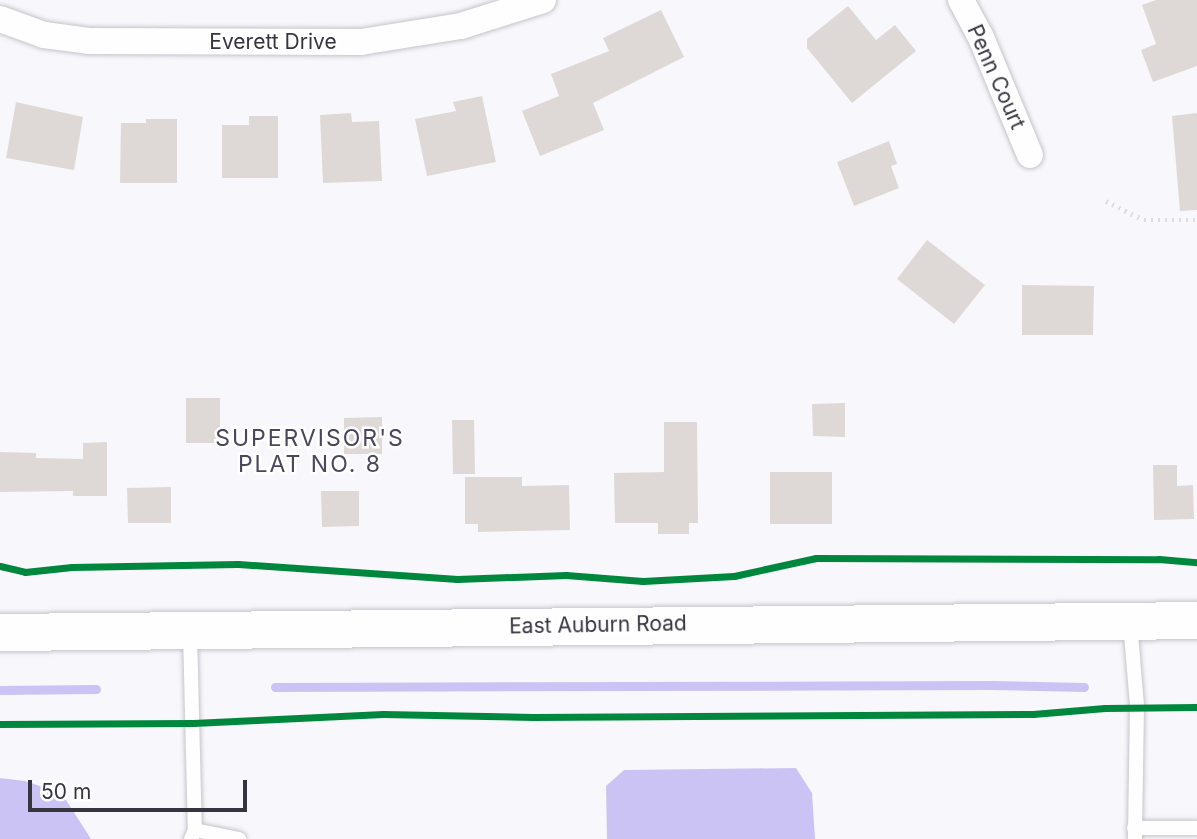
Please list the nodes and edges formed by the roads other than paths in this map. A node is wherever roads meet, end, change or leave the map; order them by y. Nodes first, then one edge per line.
1 (543, 0) edge
2 (961, 0) edge
3 (0, 19) edge
4 (1030, 155) dead end
5 (1197, 620) edge
6 (1130, 621) junction
7 (190, 630) junction
8 (0, 632) edge
9 (1197, 828) edge
10 (1135, 833) edge
11 (193, 835) edge
12 (239, 839) edge

1 - 3 street, Everett Drive
2 - 4 street, Penn Court
5 - 6 main road, East Auburn Road
6 - 7 main road, East Auburn Road
6 - 10 lane
7 - 8 main road, East Auburn Road
7 - 11 lane
9 - 10 lane
11 - 12 lane

